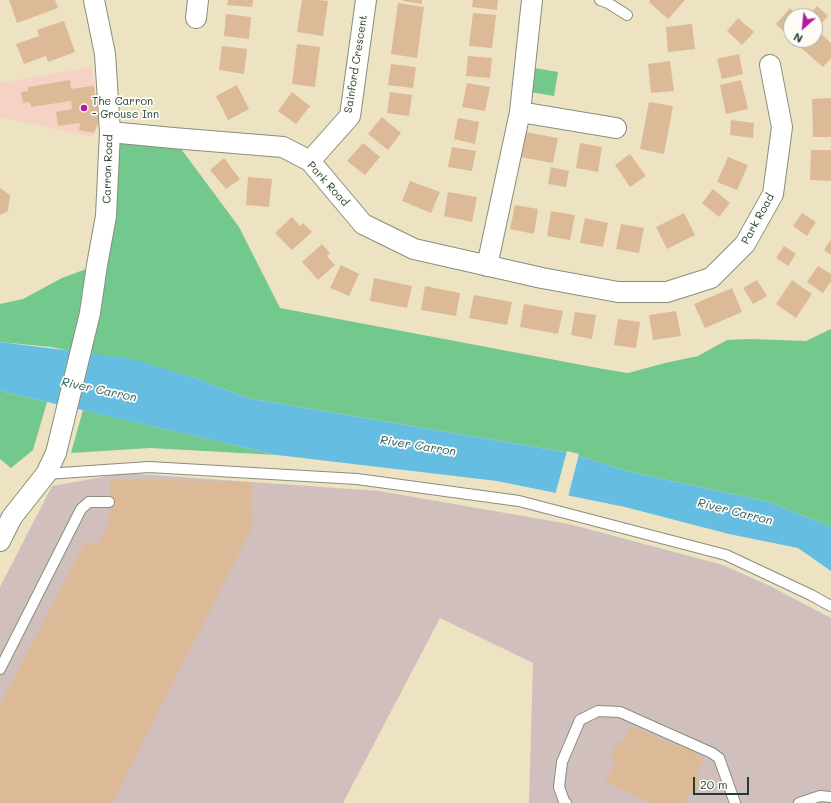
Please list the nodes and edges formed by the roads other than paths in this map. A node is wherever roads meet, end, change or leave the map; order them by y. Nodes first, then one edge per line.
1 (94, 0) edge
2 (366, 0) edge
3 (532, 0) edge
4 (600, 0) edge
5 (627, 15) dead end
6 (770, 65) dead end
7 (520, 112) junction
8 (616, 128) dead end
9 (110, 132) junction
10 (310, 161) junction
11 (487, 266) junction
12 (46, 474) junction
13 (109, 502) dead end
14 (0, 541) edge
15 (831, 606) edge
16 (0, 669) edge
17 (831, 797) edge
18 (566, 803) edge
19 (735, 803) edge
20 (799, 803) edge

1 - 9 street, Carron Road
2 - 10 street, Sainford Crescent
3 - 7 street
4 - 5 lane
6 - 11 street, Park Road
7 - 8 street
7 - 11 street
9 - 10 street, Park Road
9 - 12 street, Carron Road
10 - 11 street, Park Road
12 - 14 street, Carron Road
12 - 15 lane
13 - 16 lane
17 - 20 lane
18 - 19 lane

